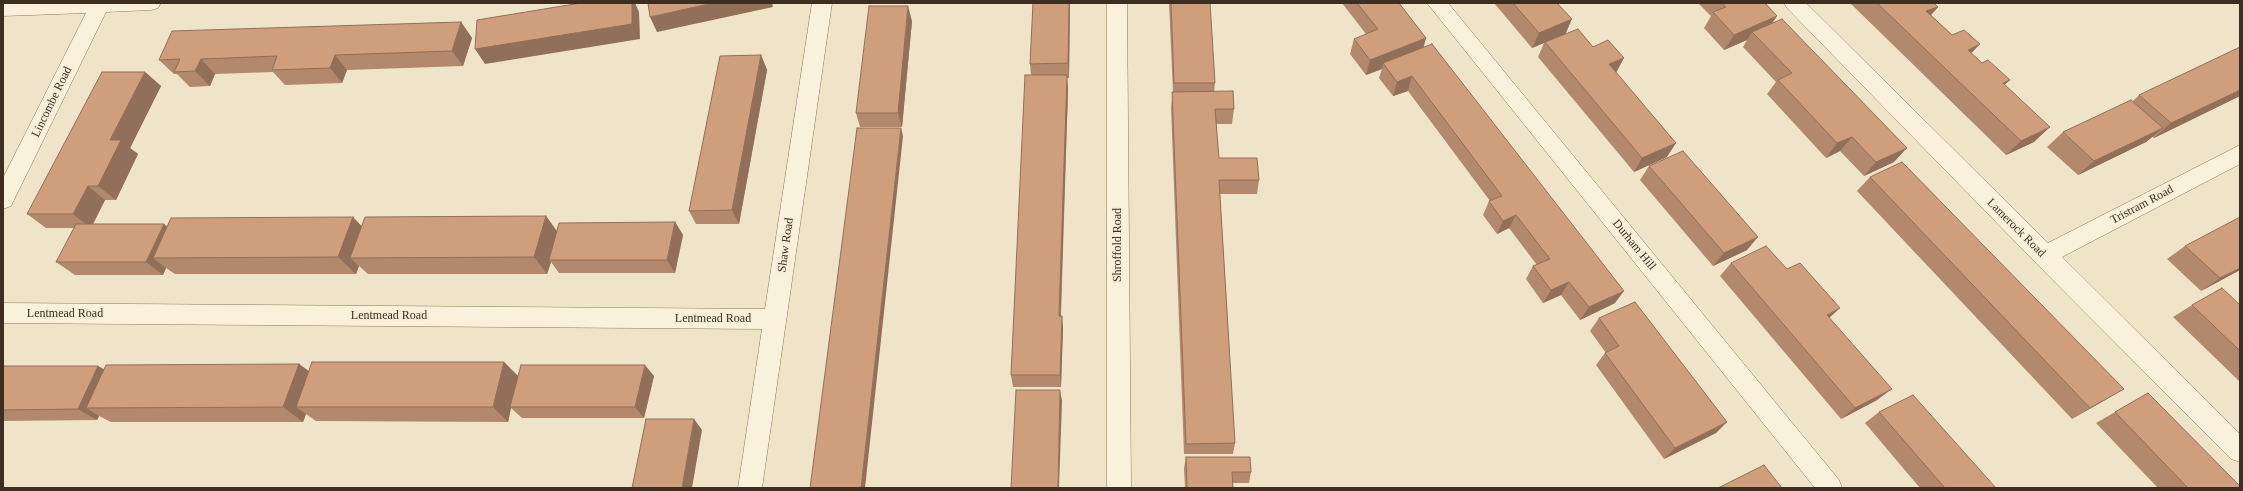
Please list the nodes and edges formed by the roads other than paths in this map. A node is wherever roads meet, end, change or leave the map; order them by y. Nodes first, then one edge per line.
1 (151, 3) edge
2 (822, 3) edge
3 (1117, 3) edge
4 (1437, 3) edge
5 (1794, 3) edge
6 (93, 4) edge
7 (3, 9) edge
8 (2240, 154) edge
9 (3, 200) edge
10 (2044, 256) junction
11 (3, 313) edge
12 (775, 319) junction
13 (2240, 451) edge
14 (750, 488) edge
15 (1119, 488) edge
16 (1830, 488) edge

1 - 6 street
2 - 12 street, Shaw Road
3 - 15 street, Shroffold Road
4 - 16 street, Durham Hill
5 - 10 street, Lamerock Road
6 - 7 street
6 - 9 street, Lincombe Road
8 - 10 street, Tristram Road
10 - 13 street, Lamerock Road
11 - 12 street, Lentmead Road
12 - 14 street, Shaw Road

